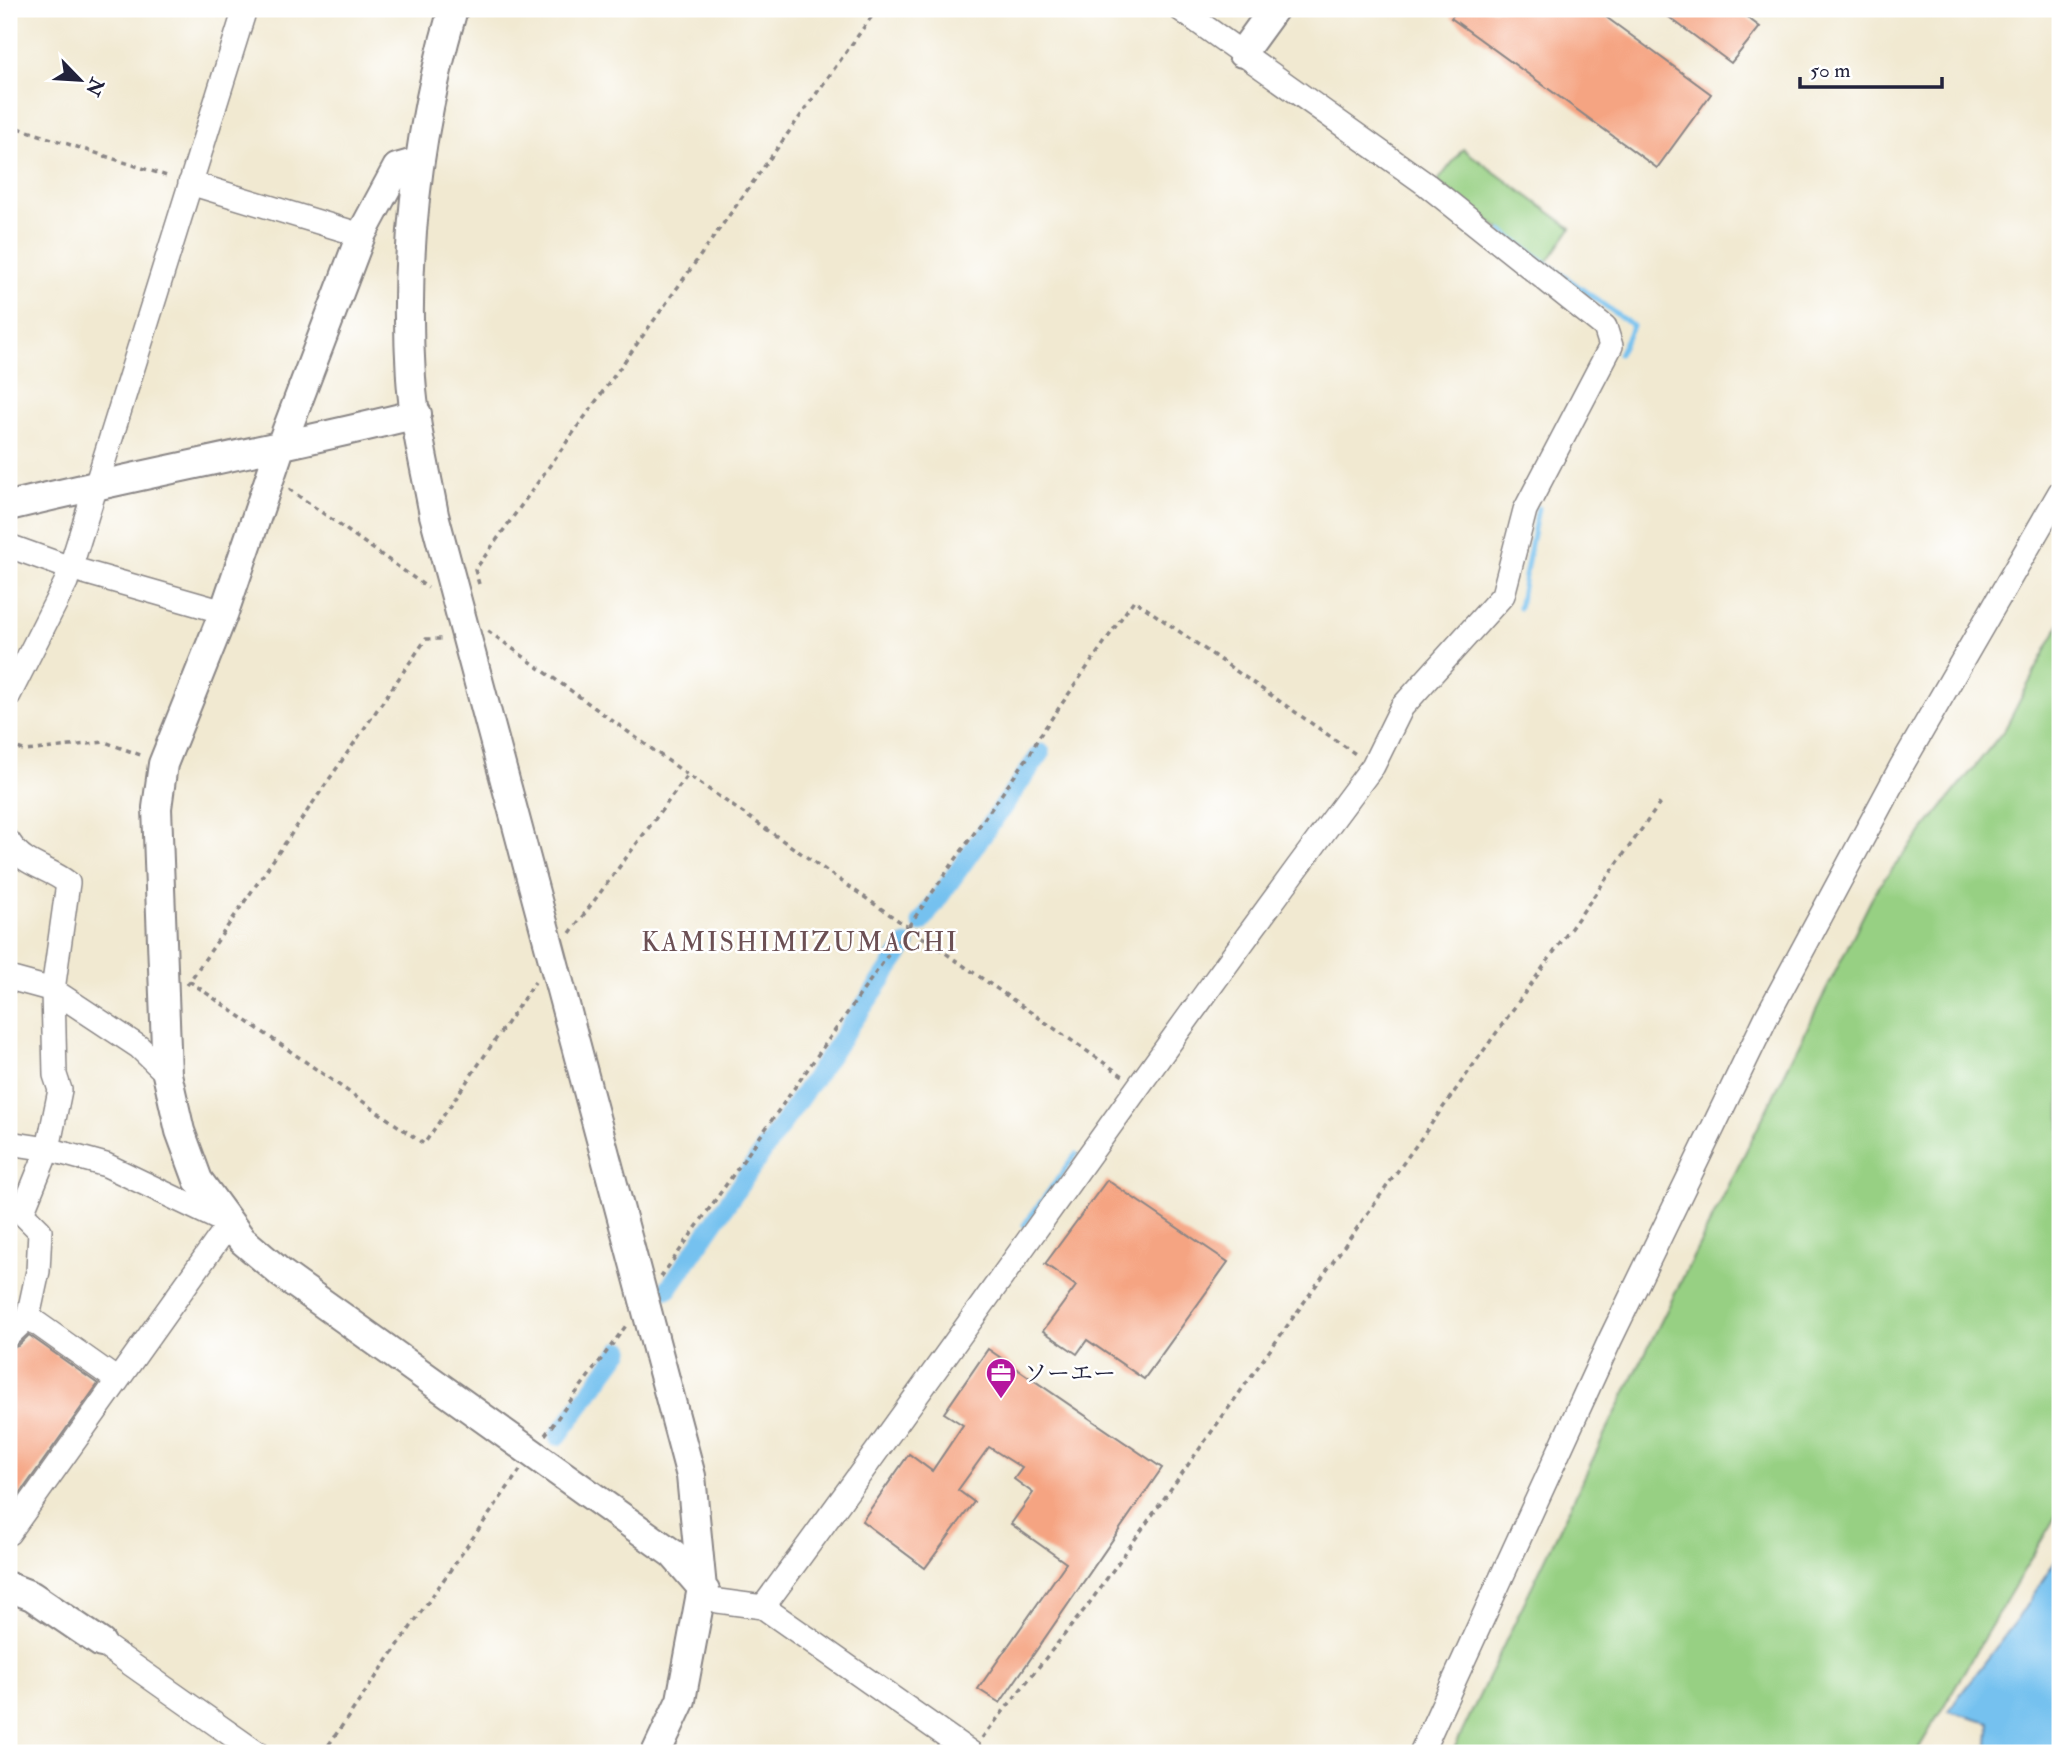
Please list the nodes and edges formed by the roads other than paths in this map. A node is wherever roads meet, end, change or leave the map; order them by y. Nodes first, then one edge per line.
1 (245, 9) edge
2 (453, 9) edge
3 (1180, 9) edge
4 (1274, 9) edge
5 (1242, 53) junction
6 (418, 162) junction
7 (190, 183) junction
8 (361, 236) junction
9 (417, 414) junction
10 (280, 448) junction
11 (94, 485) junction
12 (2060, 492) edge
13 (9, 506) edge
14 (9, 546) edge
15 (70, 568) junction
16 (224, 612) junction
17 (9, 695) edge
18 (9, 842) edge
19 (9, 978) edge
20 (53, 990) junction
21 (167, 1074) junction
22 (9, 1143) edge
23 (48, 1149) junction
24 (229, 1224) junction
25 (28, 1317) junction
26 (9, 1335) edge
27 (117, 1380) junction
28 (10, 1527) edge
29 (9, 1587) edge
30 (710, 1595) junction
31 (763, 1607) junction
32 (101, 1643) joint
33 (257, 1753) edge
34 (656, 1753) edge
35 (970, 1753) edge
36 (1421, 1753) edge

1 - 7 street
2 - 6 street
3 - 5 street
4 - 5 street
5 - 31 street
6 - 8 street
6 - 9 street
7 - 8 street
7 - 11 street
8 - 10 street
9 - 10 street
9 - 30 street
10 - 11 street
10 - 16 street
11 - 13 street
11 - 15 street
12 - 36 street
14 - 15 street
15 - 16 street
15 - 17 street
16 - 21 street
18 - 20 street
19 - 20 street
20 - 21 street
20 - 23 street
21 - 24 street
22 - 23 street
23 - 24 street
23 - 25 street
24 - 27 street
24 - 30 street
25 - 26 street
25 - 27 street
27 - 28 street
29 - 32 street
30 - 31 street
30 - 34 street
31 - 35 street
32 - 33 street

